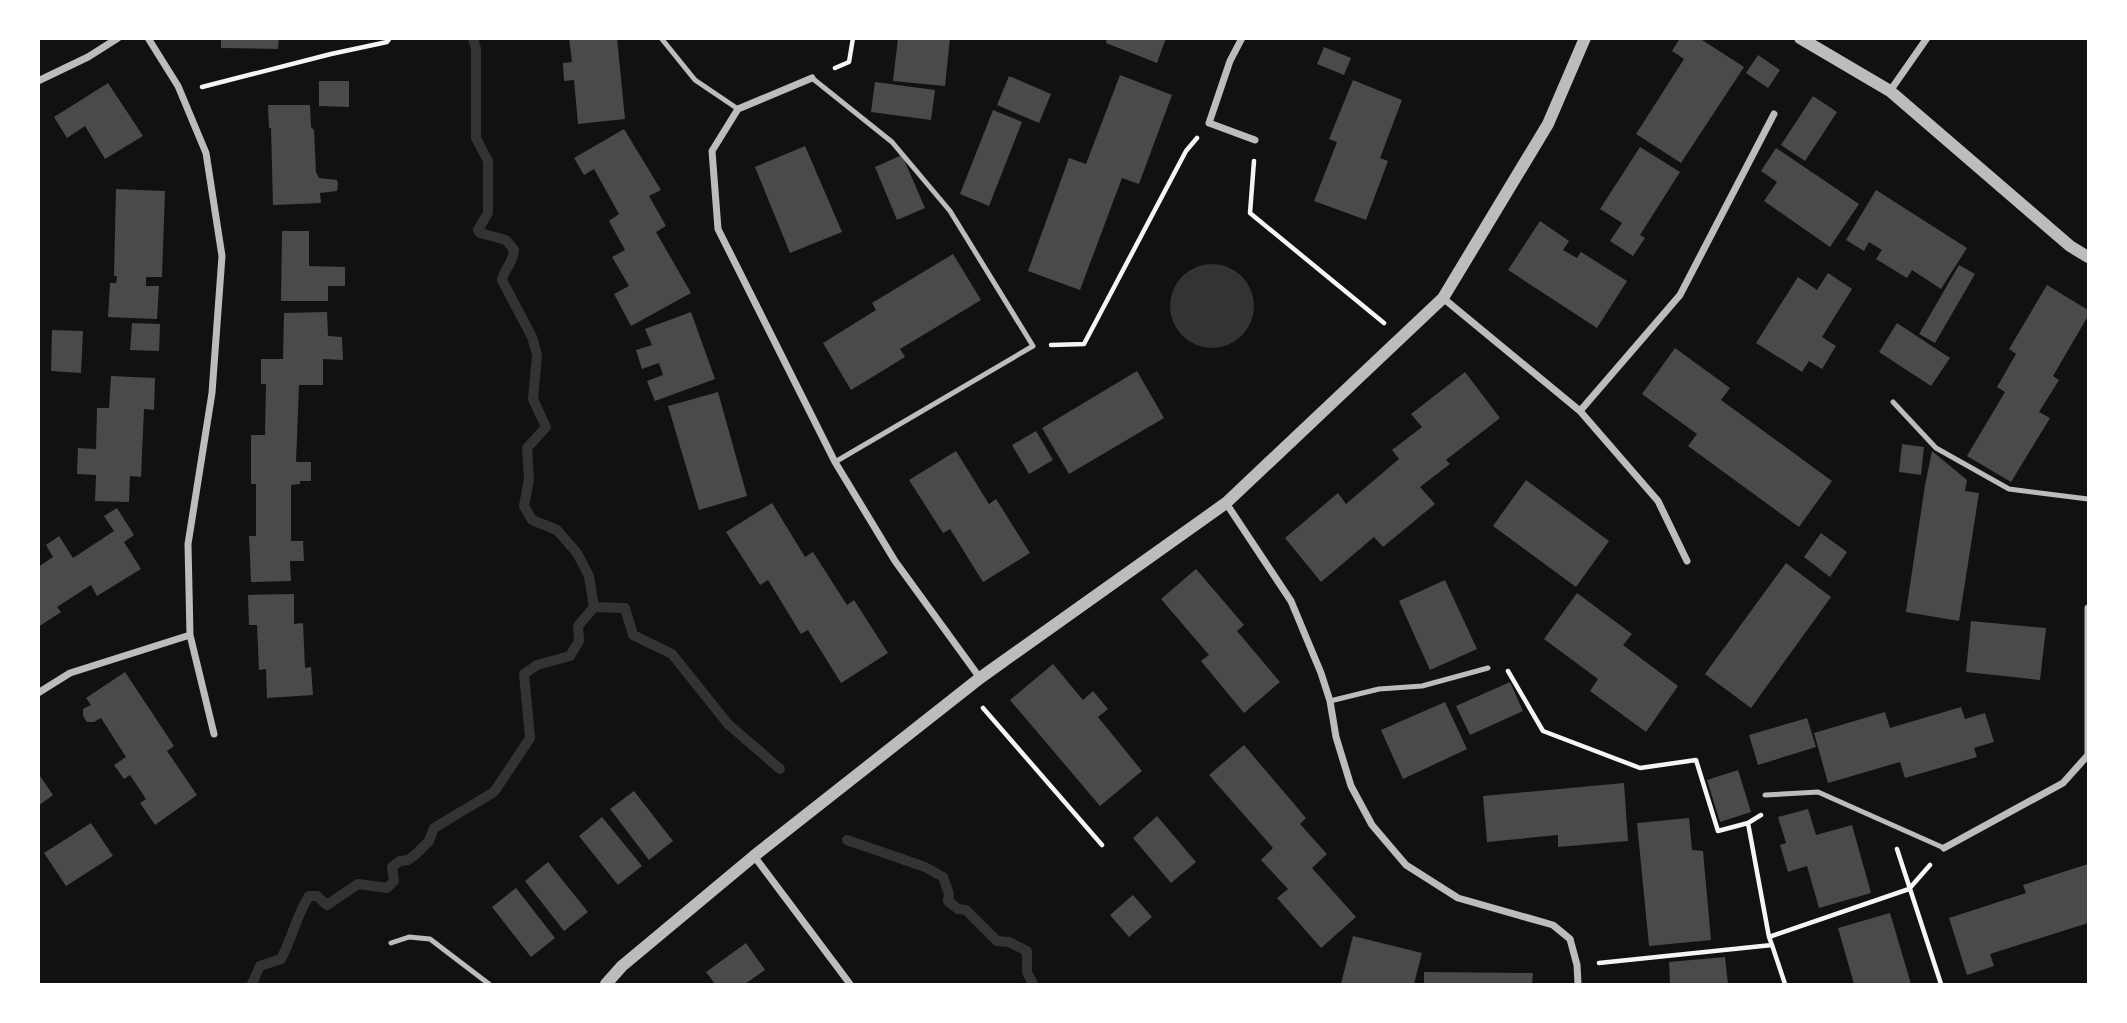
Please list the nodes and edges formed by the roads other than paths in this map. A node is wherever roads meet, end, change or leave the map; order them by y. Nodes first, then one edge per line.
1 (118, 38) edge
2 (148, 38) edge
3 (661, 38) edge
4 (1242, 38) edge
5 (1585, 38) edge
6 (1800, 38) edge
7 (1927, 38) edge
8 (812, 78) joint
9 (38, 81) edge
10 (1890, 91) junction
11 (738, 109) junction
12 (1774, 114) dead end
13 (1255, 140) road end
14 (2088, 257) edge
15 (1443, 298) junction
16 (1894, 402) dead end
17 (1580, 411) junction
18 (835, 462) junction
19 (2088, 499) edge
20 (1226, 503) junction
21 (1687, 561) dead end
22 (2088, 608) edge
23 (190, 635) junction
24 (1488, 668) road end
25 (980, 678) junction
26 (38, 693) edge
27 (1330, 701) junction
28 (214, 734) dead end
29 (2088, 755) edge
30 (1765, 795) road end
31 (1944, 848) joint
32 (754, 856) junction
33 (391, 943) dead end
34 (489, 985) edge
35 (606, 985) edge
36 (850, 985) edge
37 (1578, 985) edge

1 - 9 street
2 - 23 street
3 - 11 lane
4 - 13 street
5 - 15 street
6 - 10 street
7 - 10 street
8 - 11 street
8 - 18 lane
10 - 14 street
11 - 18 street
12 - 17 street
15 - 17 street
15 - 20 street
16 - 19 lane
17 - 21 street
18 - 25 street
20 - 25 street
20 - 27 street
22 - 29 street
23 - 26 street
23 - 28 street
24 - 27 lane
25 - 32 street
27 - 37 street
29 - 31 street
30 - 31 lane
32 - 35 street
32 - 36 street
33 - 34 lane

